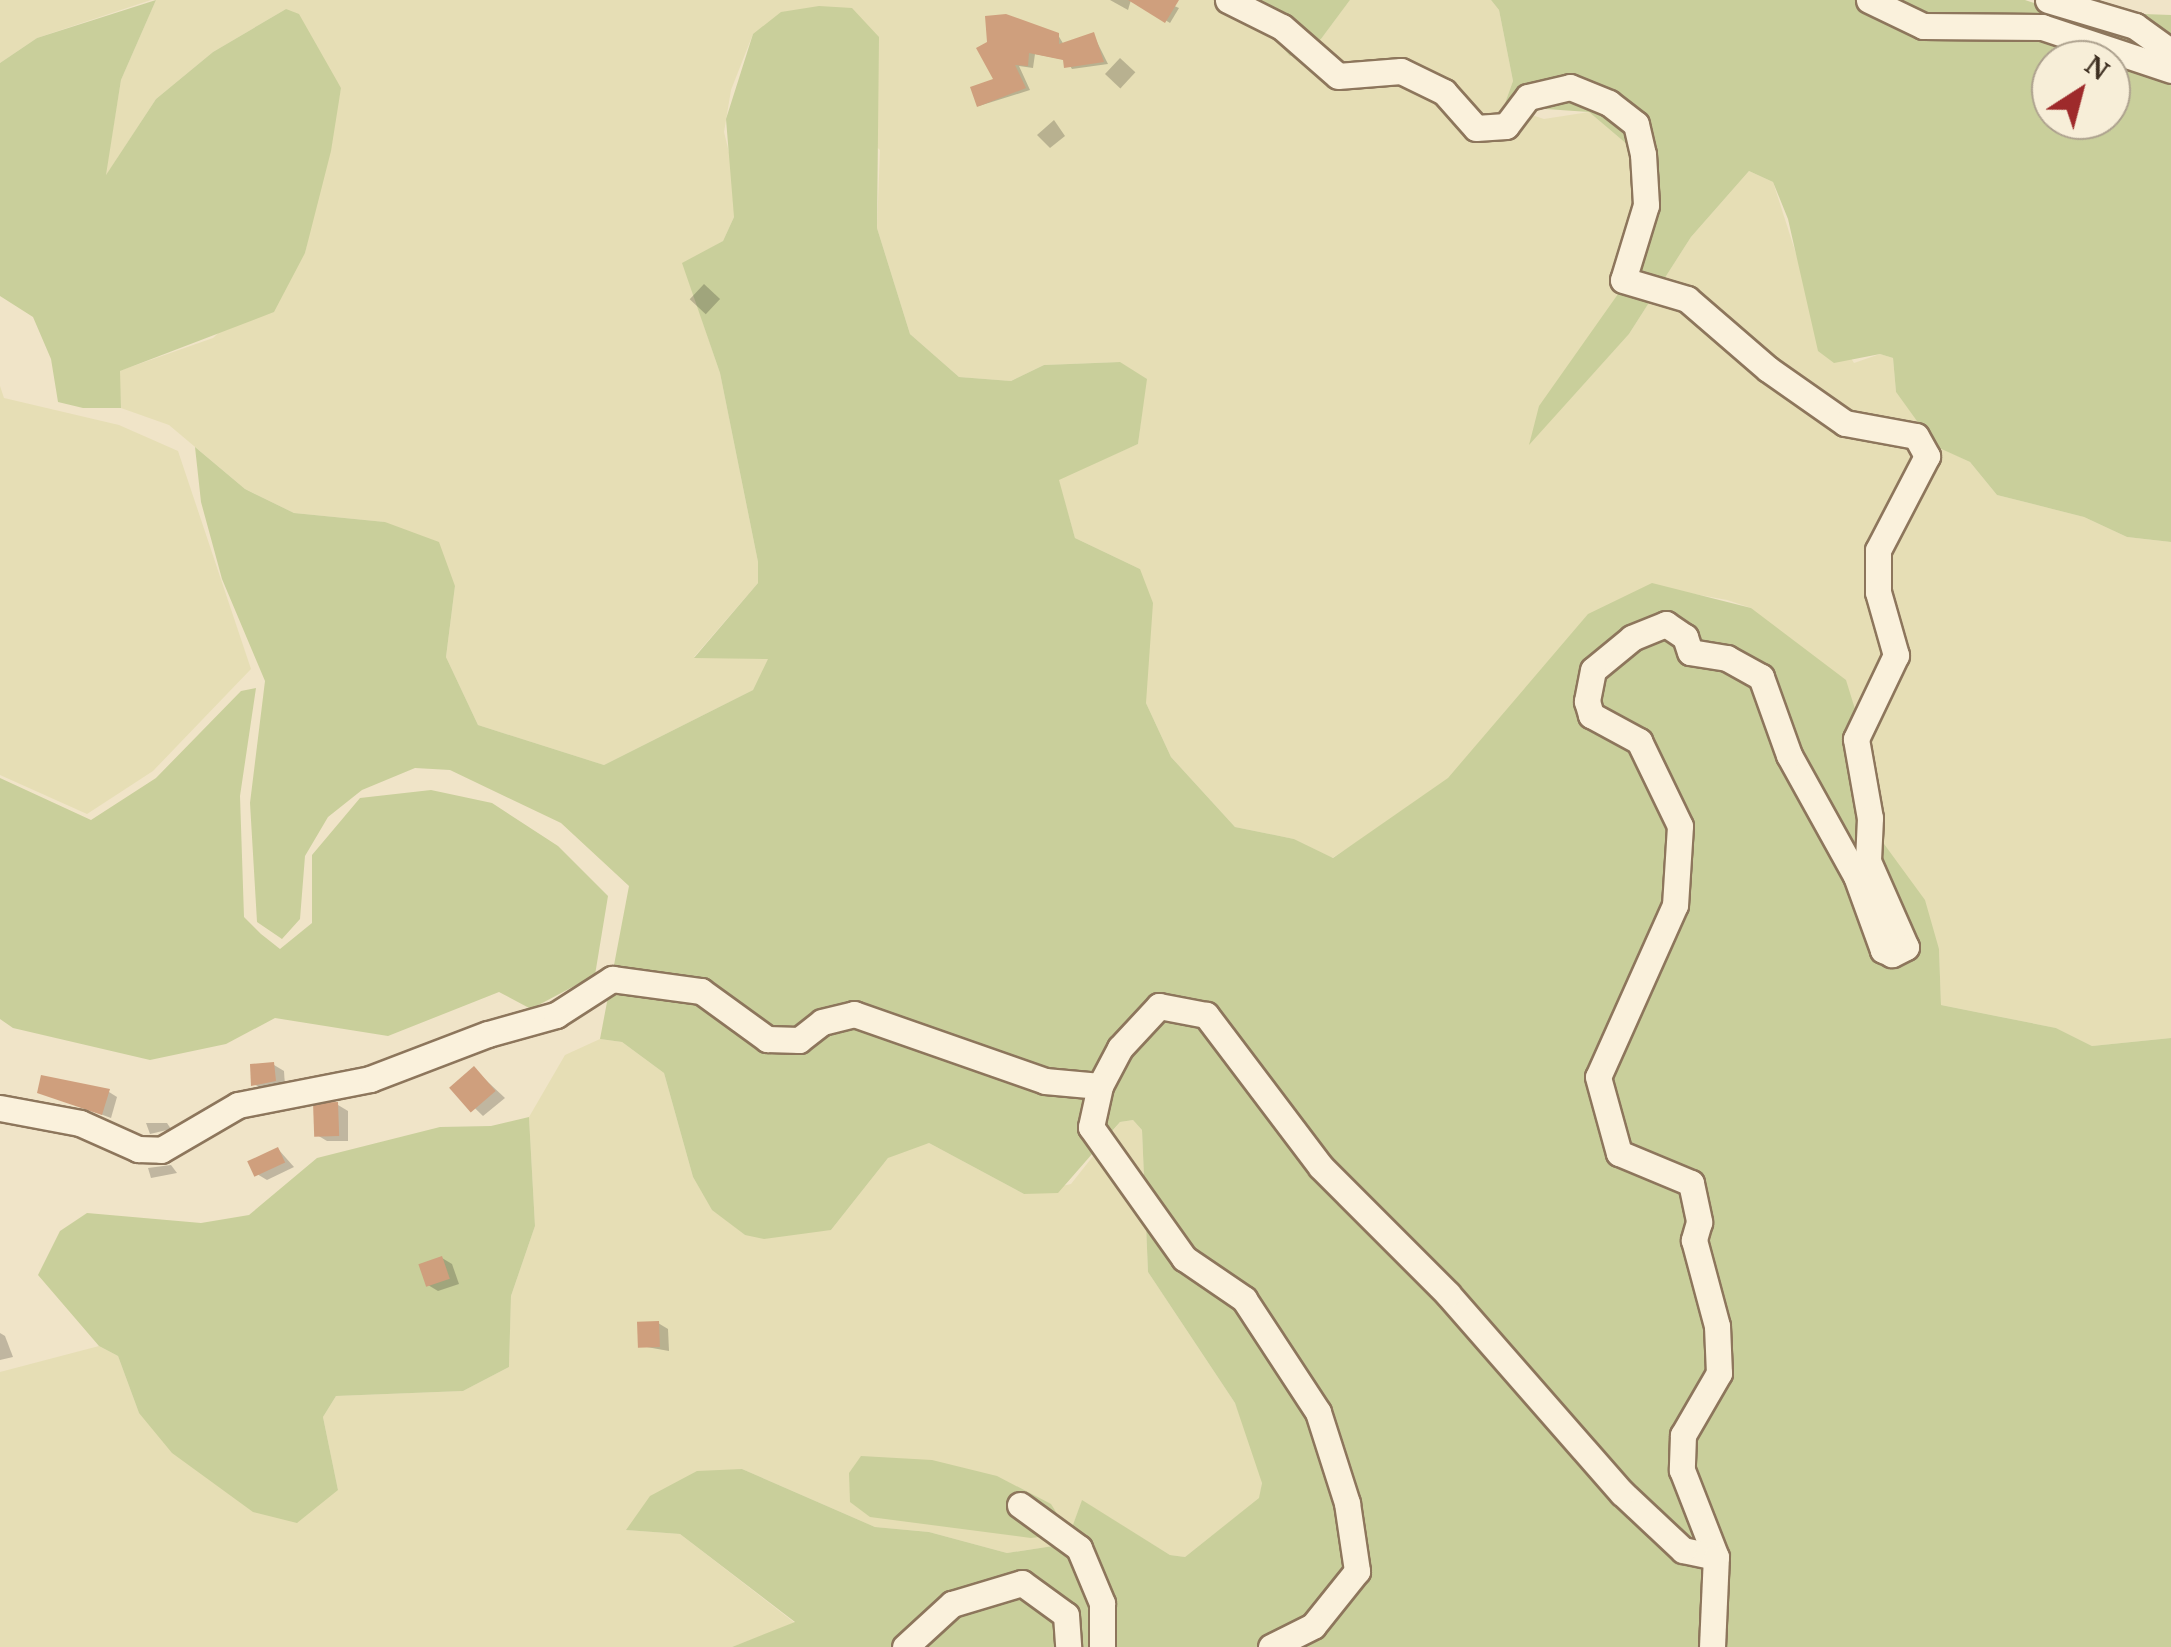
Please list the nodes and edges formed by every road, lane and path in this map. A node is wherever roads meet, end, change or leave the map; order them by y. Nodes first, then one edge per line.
1 (1228, 0) edge
2 (1869, 0) edge
3 (2048, 0) edge
4 (2171, 52) edge
5 (2171, 70) edge
6 (1100, 1086) junction
7 (0, 1108) edge
8 (1020, 1505) dead end
9 (1716, 1557) junction
10 (905, 1647) edge
11 (1068, 1647) edge
12 (1102, 1647) edge
13 (1271, 1647) edge
14 (1712, 1647) edge

1 - 9 street
2 - 5 street
3 - 4 street
6 - 7 street
6 - 9 street
6 - 13 street
8 - 12 street
9 - 14 street
10 - 11 street

